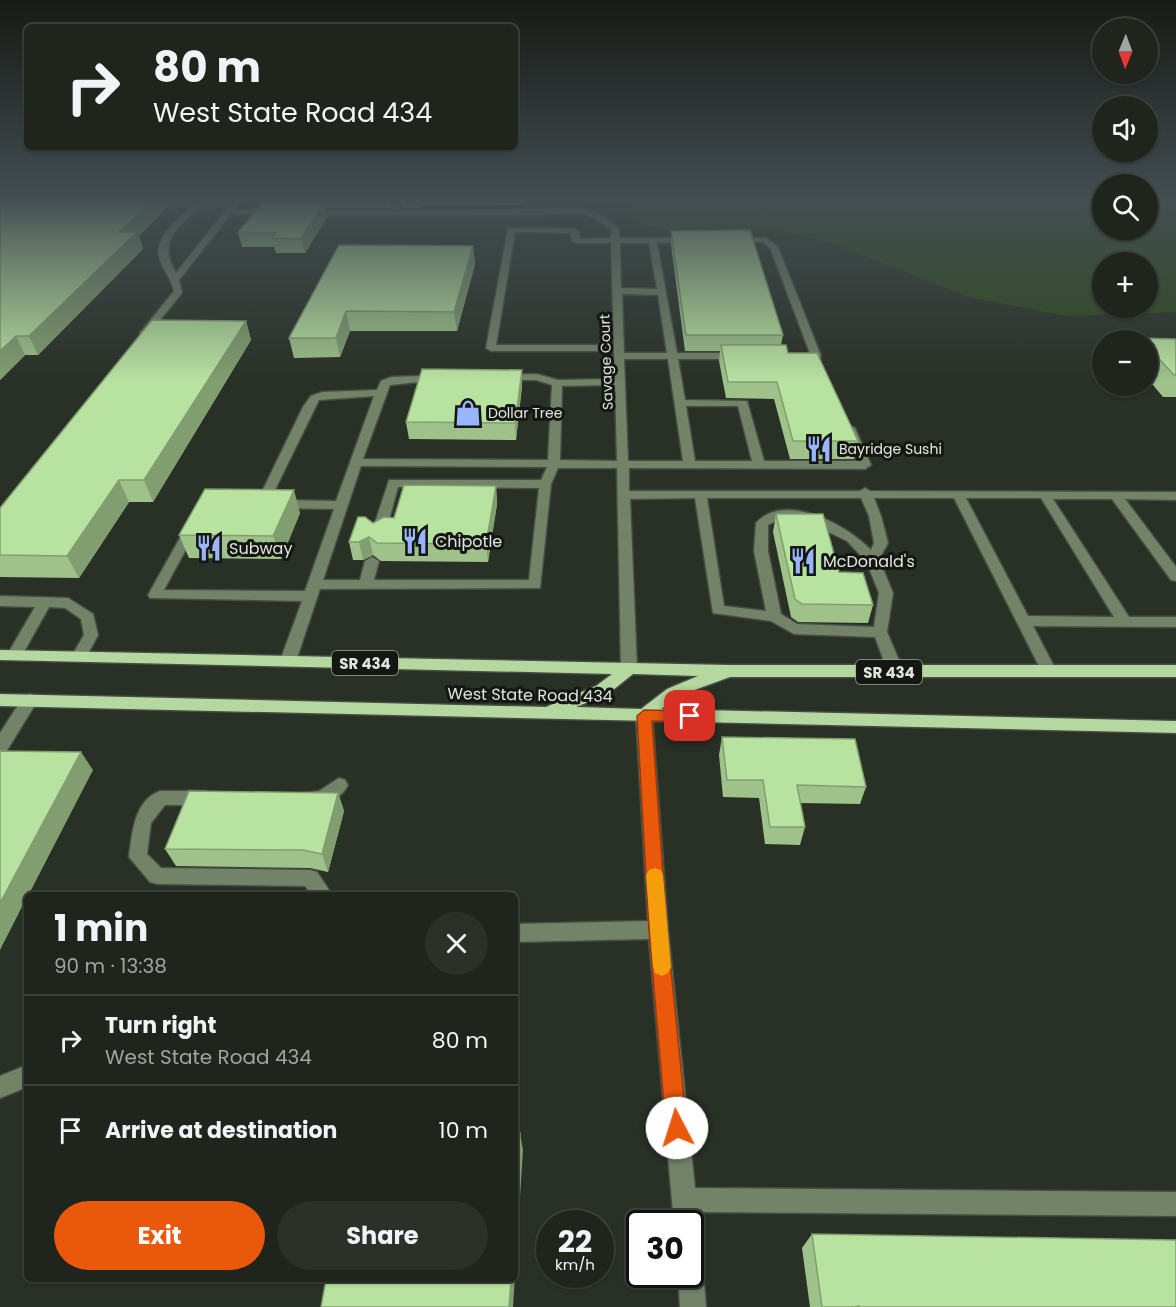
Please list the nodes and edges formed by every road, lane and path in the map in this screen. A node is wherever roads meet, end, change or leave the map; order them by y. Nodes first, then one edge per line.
1 (162, 260) edge
2 (190, 260) edge
3 (506, 260) edge
4 (616, 260) edge
5 (656, 260) edge
6 (779, 260) edge
7 (176, 278) junction
8 (617, 291) junction
9 (662, 292) junction
10 (134, 347) edge
11 (619, 352) junction
12 (672, 356) junction
13 (756, 356) edge
14 (814, 359) edge
15 (449, 377) edge
16 (492, 377) edge
17 (620, 382) junction
18 (558, 383) junction
19 (381, 393) junction
20 (680, 403) junction
21 (843, 415) edge
22 (356, 462) junction
23 (554, 464) junction
24 (623, 464) junction
25 (690, 465) junction
26 (759, 465) junction
27 (545, 483) junction
28 (865, 492) junction
29 (700, 494) junction
30 (958, 494) junction
31 (624, 495) junction
32 (1045, 495) junction
33 (1116, 496) junction
34 (1176, 496) edge
35 (342, 505) junction
36 (200, 514) edge
37 (378, 535) edge
38 (872, 559) junction
39 (372, 561) edge
40 (1176, 577) edge
41 (366, 584) junction
42 (313, 590) junction
43 (0, 601) edge
44 (45, 603) junction
45 (774, 617) junction
46 (1023, 621) junction
47 (1125, 621) junction
48 (1176, 622) edge
49 (880, 632) junction
50 (7, 655) edge
51 (80, 657) junction
52 (288, 661) junction
53 (629, 669) junction
54 (729, 671) junction
55 (1176, 671) edge
56 (896, 672) junction
57 (1049, 672) junction
58 (0, 700) edge
59 (30, 700) junction
60 (546, 713) junction
61 (644, 716) junction
62 (1176, 727) edge
63 (0, 747) edge
64 (339, 785) dead end
65 (218, 798) edge
66 (287, 798) edge
67 (321, 892) edge
68 (658, 930) junction
69 (518, 933) edge
70 (24, 1077) edge
71 (0, 1087) edge
72 (684, 1200) junction
73 (1176, 1204) edge
74 (685, 1210) edge
75 (691, 1288) edge
76 (693, 1307) edge

1 - 7 street
2 - 7 street
3 - 11 street
4 - 8 street, Savage Court
5 - 9 street
6 - 14 street
7 - 10 street
8 - 9 street
8 - 11 street, Savage Court
9 - 12 street
11 - 12 street
11 - 17 street, Savage Court
12 - 13 street
12 - 20 street
15 - 19 street
16 - 18 street
17 - 18 street
17 - 24 street, Savage Court
18 - 23 street
19 - 22 street
19 - 35 street
20 - 25 street
20 - 26 street
21 - 26 street
22 - 23 street
22 - 35 street
23 - 24 street
23 - 27 street
24 - 25 street
24 - 31 street, Savage Court
25 - 26 street
27 - 37 street
27 - 41 street
28 - 29 street
28 - 30 street
28 - 38 street
29 - 31 street
29 - 45 street
30 - 32 street
30 - 46 street
31 - 53 street, Savage Court
32 - 33 street
32 - 47 street
33 - 34 street
33 - 40 street
35 - 42 street
36 - 42 street
38 - 45 street
38 - 49 street
39 - 41 street
41 - 42 street
42 - 52 street
43 - 44 street
44 - 50 street
44 - 51 street
45 - 49 street
46 - 47 street
46 - 57 street
47 - 48 street
49 - 56 street
50 - 51 main road, West State Road 434 / SR 434
51 - 52 main road, West State Road 434 / SR 434
52 - 53 main road, West State Road 434 / SR 434
53 - 54 main road, West State Road 434 / SR 434
53 - 60 main road
54 - 56 main road, SR 434
54 - 61 main road
55 - 57 main road, SR 434
56 - 57 main road, SR 434
58 - 59 main road, West State Road 434
59 - 60 main road, West State Road 434
59 - 63 street
60 - 61 main road, West State Road 434
61 - 62 main road, West State Road 434
61 - 68 street
64 - 66 street
65 - 67 street
68 - 69 street
68 - 72 street
70 - 71 street
72 - 73 street
72 - 74 street
75 - 76 street

